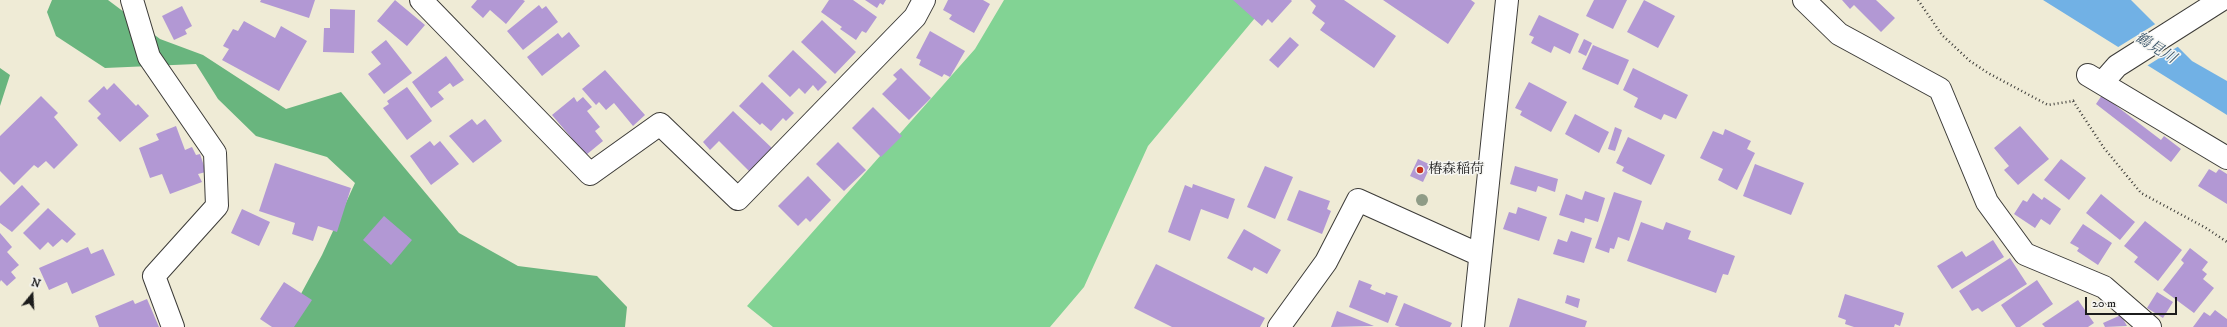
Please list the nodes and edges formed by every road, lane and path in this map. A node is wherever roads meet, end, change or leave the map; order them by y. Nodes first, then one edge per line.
1 (132, 0) edge
2 (421, 0) edge
3 (924, 0) edge
4 (1507, 0) edge
5 (1804, 0) edge
6 (1918, 0) edge
7 (2203, 6) edge
8 (2227, 158) edge
9 (2227, 242) edge
10 (1480, 254) junction
11 (173, 327) edge
12 (1279, 327) edge
13 (1473, 327) edge
14 (2150, 327) edge

1 - 11 street
2 - 3 street
4 - 10 street
5 - 14 street
6 - 9 path
7 - 8 street
10 - 12 street
10 - 13 street

